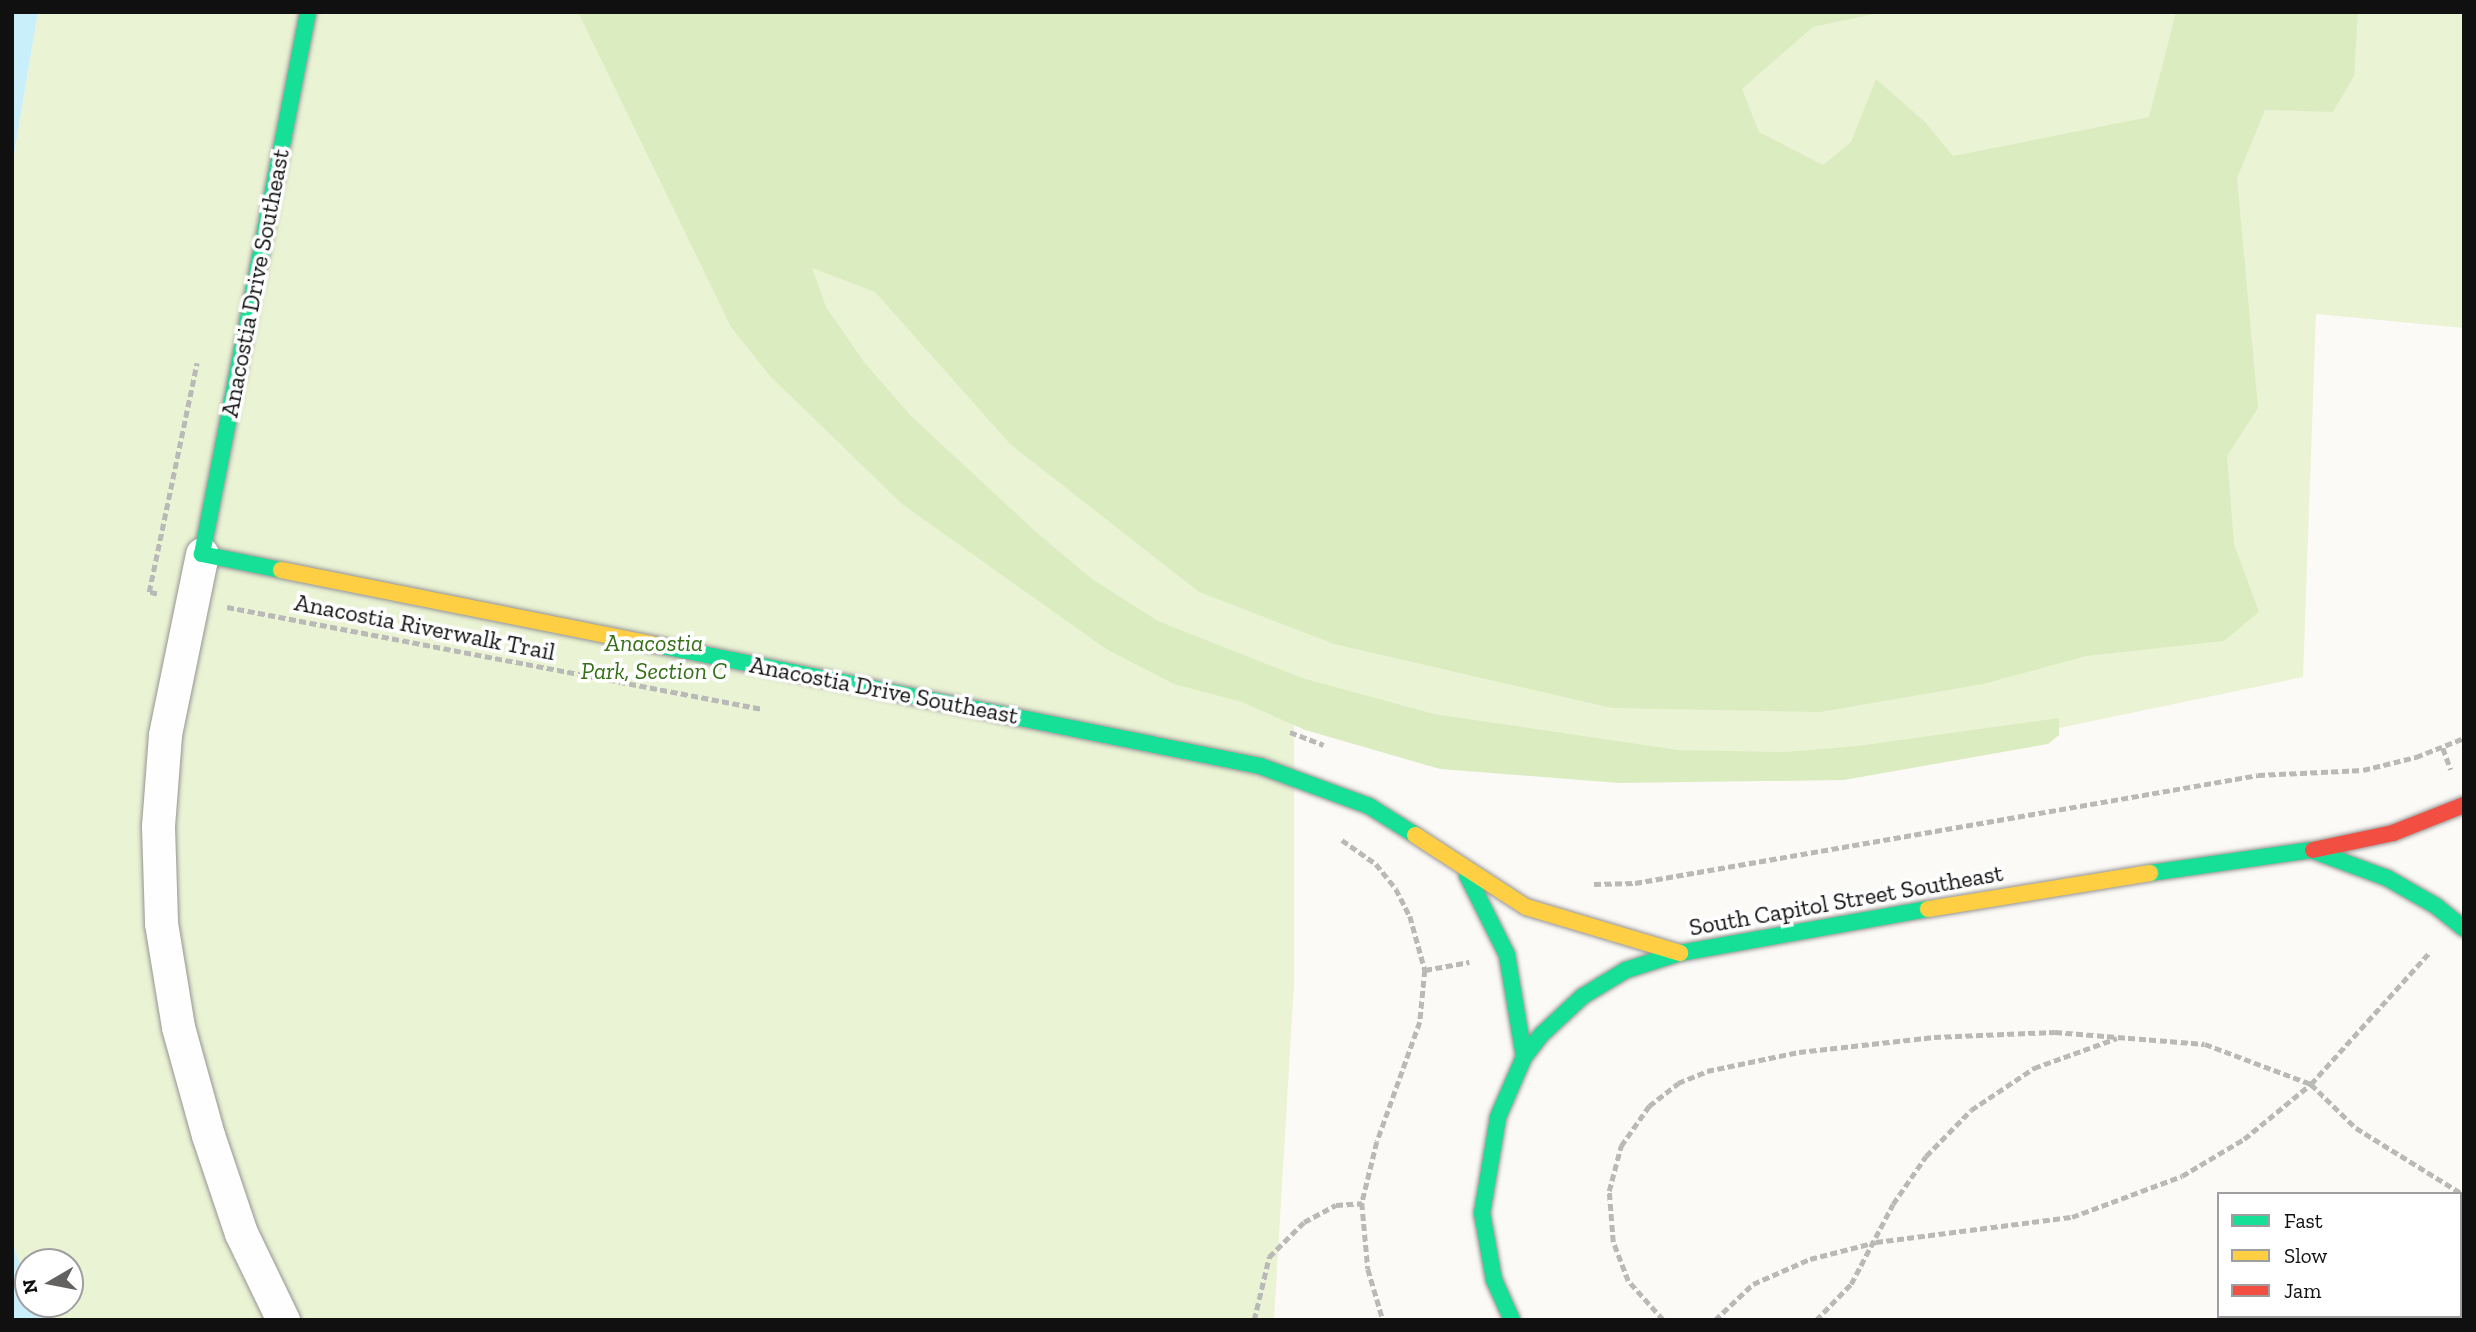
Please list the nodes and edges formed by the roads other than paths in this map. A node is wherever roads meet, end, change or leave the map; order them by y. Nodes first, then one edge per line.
1 (308, 12) edge
2 (202, 554) junction
3 (2464, 805) edge
4 (2311, 850) junction
5 (1462, 867) junction
6 (2464, 929) edge
7 (1680, 953) junction
8 (1524, 1057) junction
9 (283, 1320) edge
10 (1512, 1320) edge

1 - 2 street, Anacostia Drive Southeast
2 - 5 street, Anacostia Drive Southeast
2 - 9 street, Anacostia Drive Southeast
3 - 4 street
4 - 6 street, South Capitol Street Southeast
4 - 7 street, South Capitol Street Southeast
5 - 7 street, Anacostia Drive Southeast
5 - 8 street, Anacostia Drive Southeast
7 - 8 street, South Capitol Street Southeast
8 - 10 street, South Capitol Street Southeast

